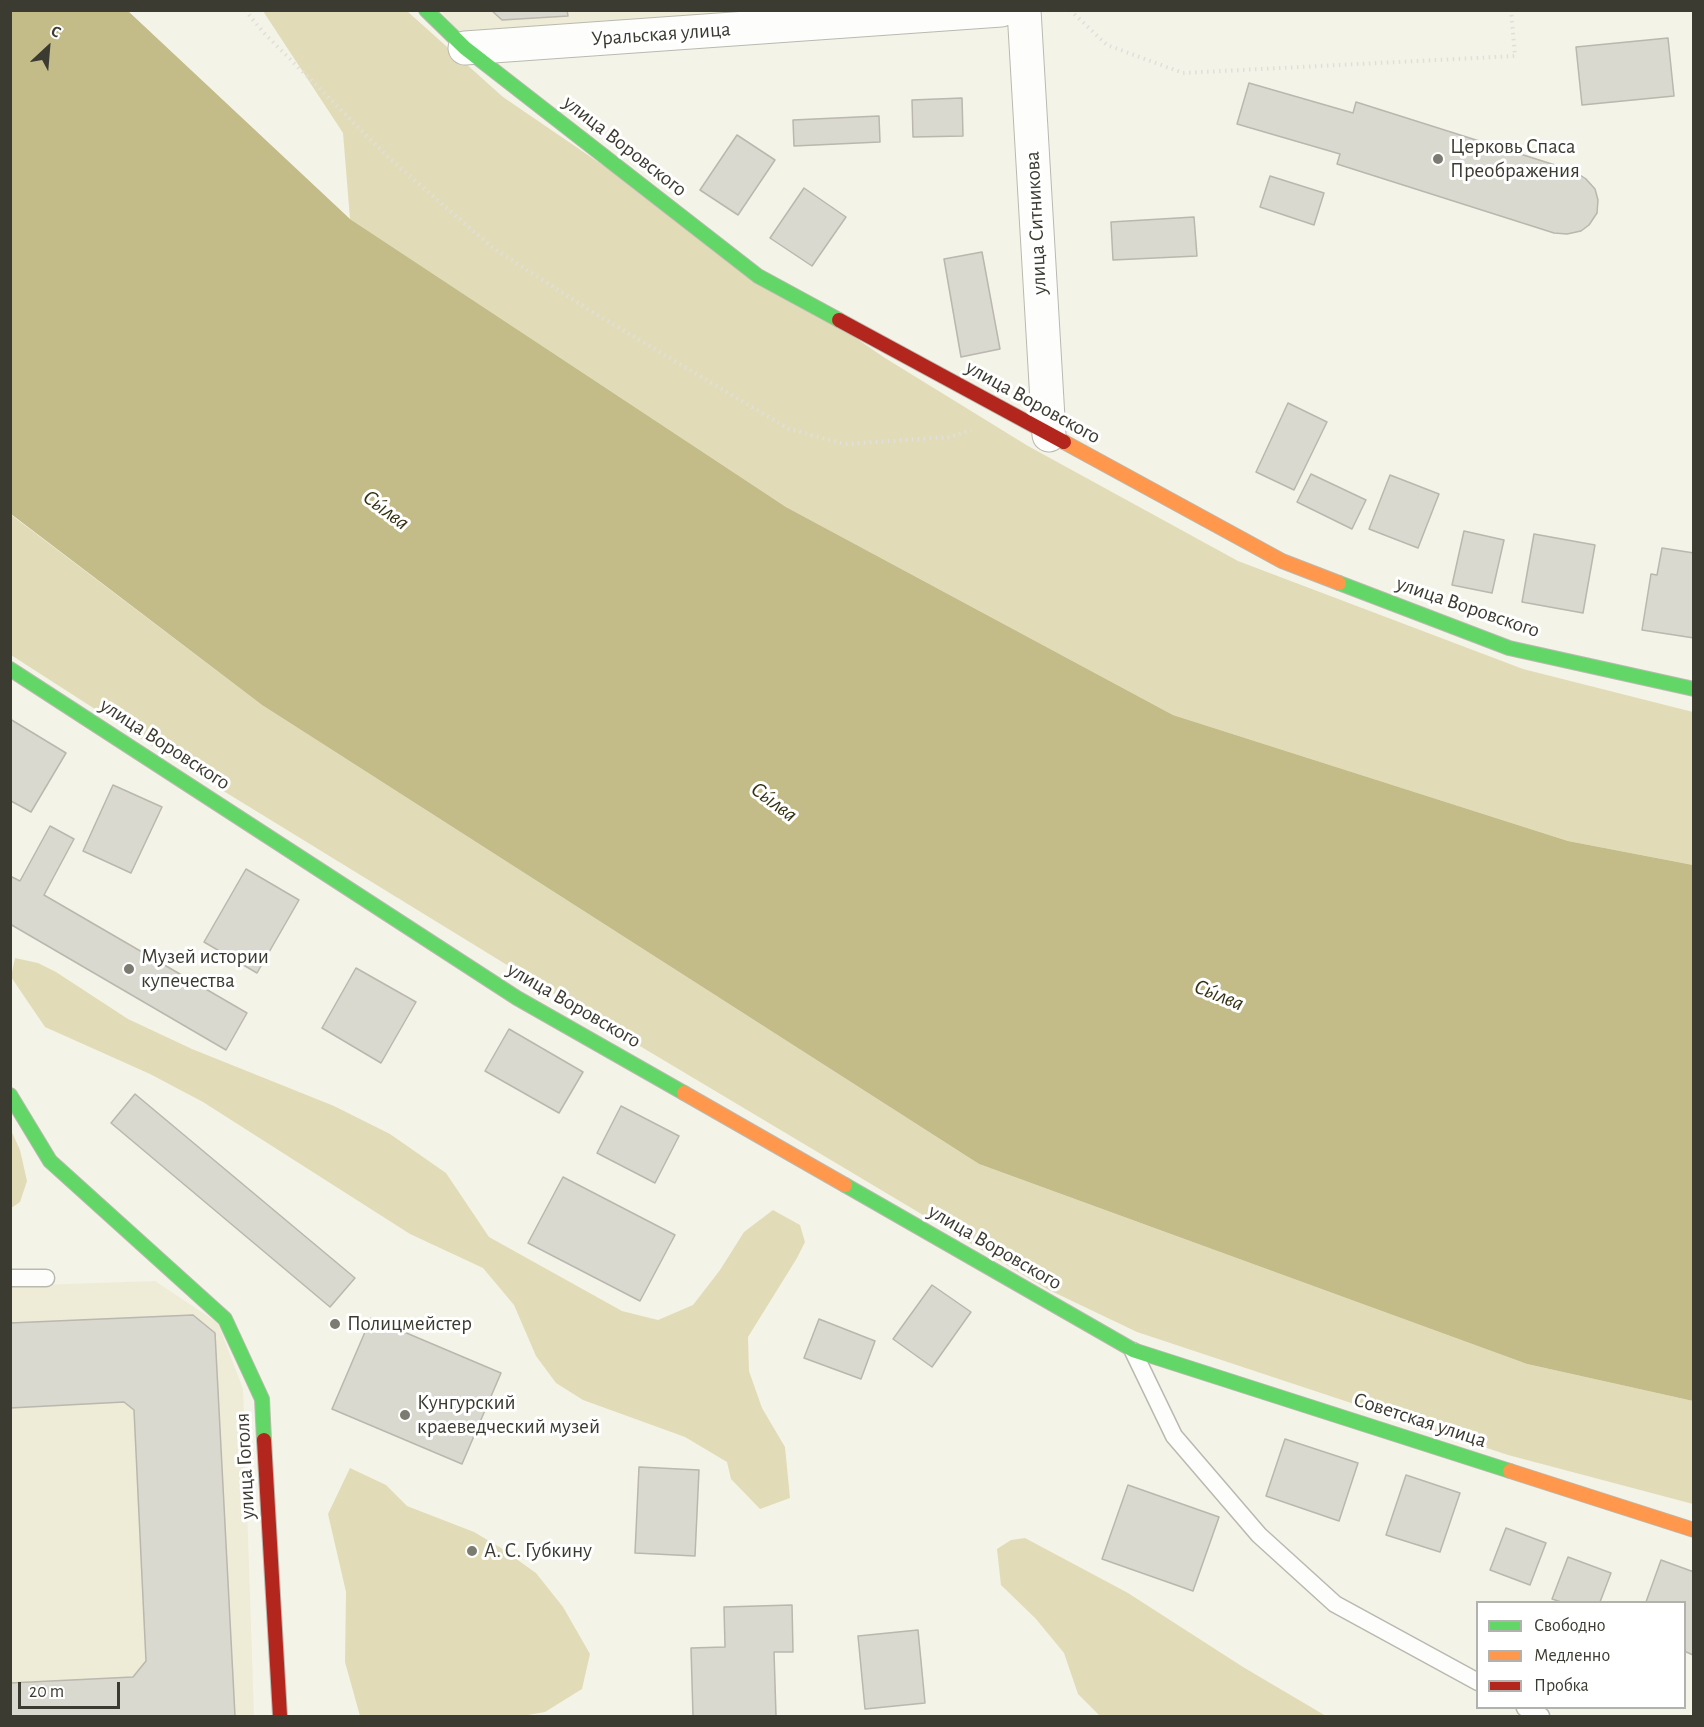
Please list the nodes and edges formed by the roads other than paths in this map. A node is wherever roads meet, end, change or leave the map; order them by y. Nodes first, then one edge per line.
1 (426, 10) edge
2 (1001, 10) edge
3 (1023, 10) edge
4 (465, 48) junction
5 (1049, 435) junction
6 (10, 669) edge
7 (1694, 689) edge
8 (10, 1095) edge
9 (10, 1278) edge
10 (46, 1278) dead end
11 (1133, 1350) junction
12 (1694, 1530) edge
13 (1476, 1681) edge
14 (280, 1716) edge

1 - 4 street, улица Воровского
2 - 4 street, Уральская улица
3 - 5 street, улица Ситникова
4 - 5 street, улица Воровского
5 - 7 street, улица Воровского
6 - 11 street, улица Воровского
8 - 14 street, улица Гоголя
9 - 10 lane
11 - 12 street, Советская улица
11 - 13 lane

